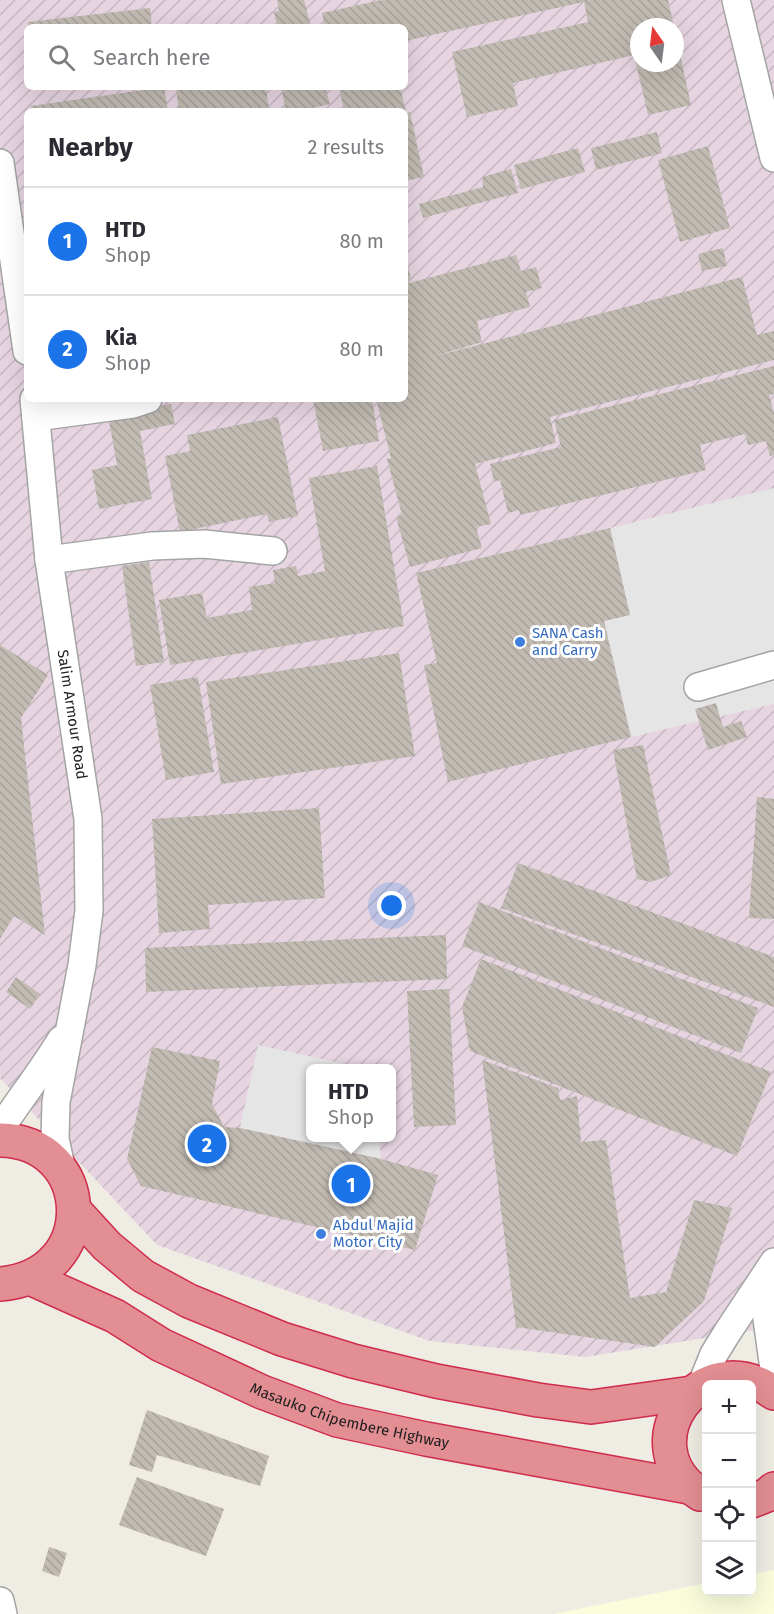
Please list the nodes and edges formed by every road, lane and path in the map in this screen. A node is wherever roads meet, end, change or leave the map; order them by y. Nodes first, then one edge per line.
1 (736, 0) edge
2 (774, 158) edge
3 (0, 163) edge
4 (24, 330) edge
5 (139, 402) edge
6 (35, 408) edge
7 (273, 551) dead end
8 (50, 560) junction
9 (774, 665) edge
10 (698, 687) dead end
11 (68, 1029) junction
12 (9, 1098) edge
13 (0, 1129) edge
14 (0, 1140) edge
15 (62, 1171) junction
16 (74, 1210) junction
17 (771, 1268) edge
18 (15, 1281) edge
19 (774, 1369) edge
20 (696, 1389) junction
21 (774, 1393) edge
22 (698, 1493) edge
23 (0, 1601) edge
24 (3, 1614) edge

1 - 2 street
3 - 4 street
5 - 6 street
6 - 8 street, Salim Armour Road
7 - 8 street
8 - 11 street, Salim Armour Road
9 - 10 street
11 - 12 street, Salim Armour Road
11 - 15 street, Salim Armour Road
12 - 13 street, Salim Armour Road
14 - 15 highway
15 - 16 highway
16 - 18 highway
16 - 20 highway
17 - 19 street
17 - 20 street
18 - 22 highway, Masauko Chipembere Highway
20 - 21 highway
20 - 22 highway
23 - 24 street

